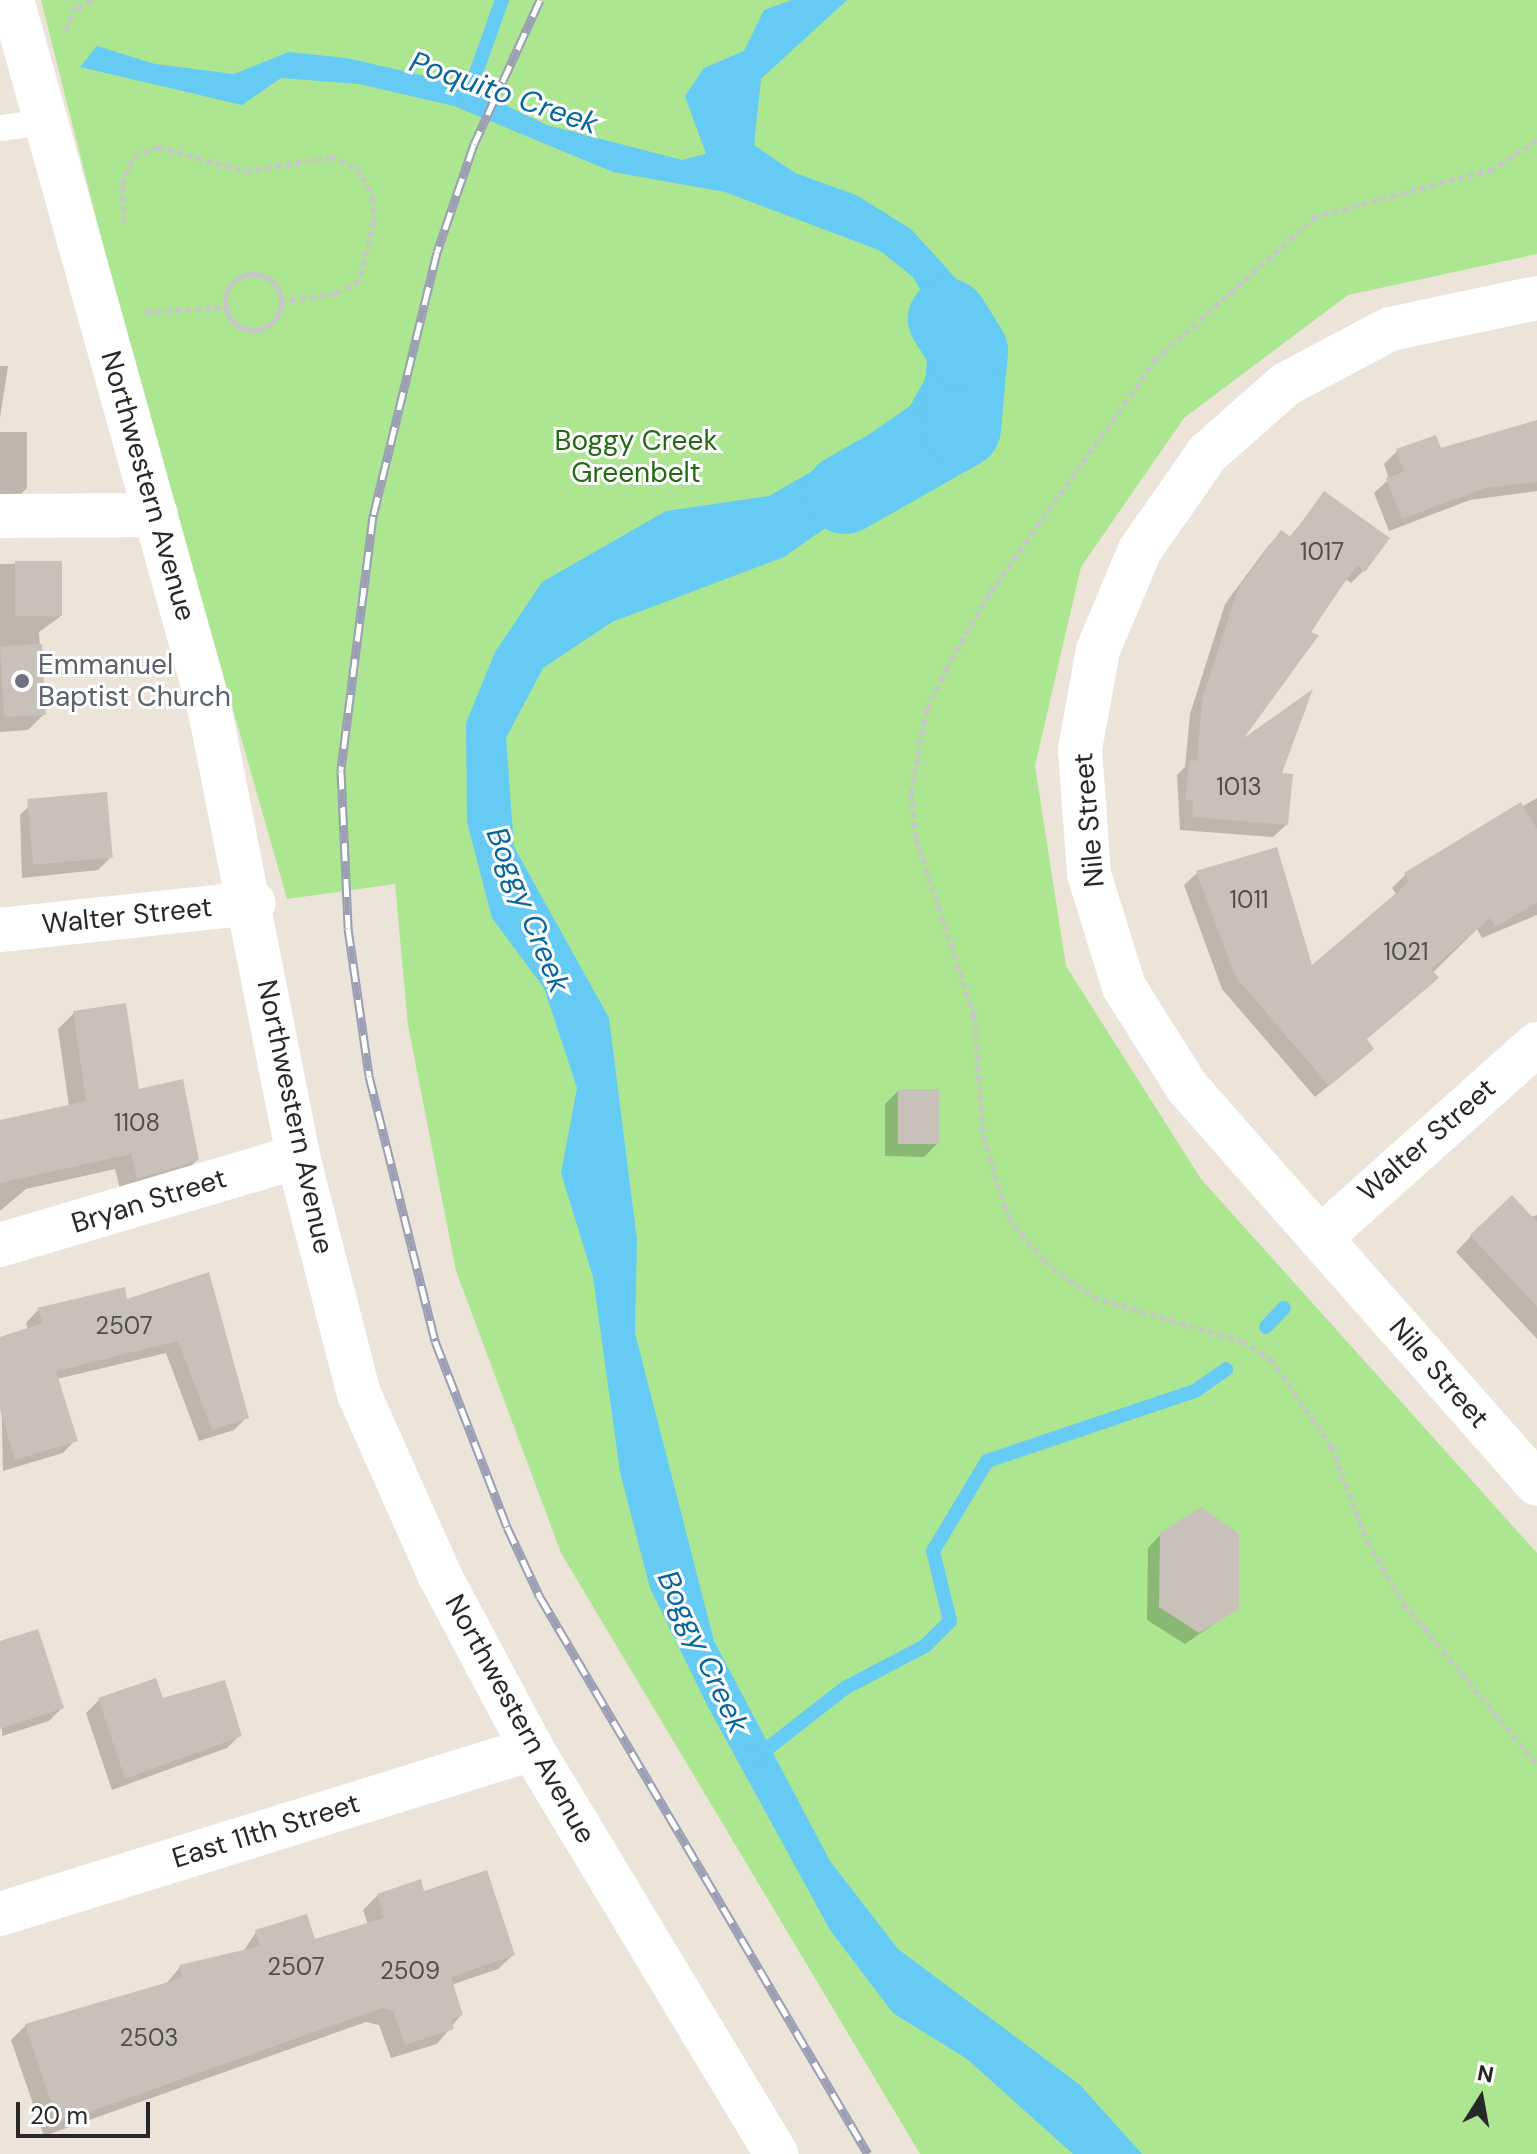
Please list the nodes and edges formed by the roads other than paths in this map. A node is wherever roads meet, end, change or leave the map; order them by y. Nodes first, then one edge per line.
1 (12, 0) edge
2 (46, 122) junction
3 (0, 128) edge
4 (1537, 298) edge
5 (156, 515) junction
6 (0, 516) edge
7 (254, 903) junction
8 (0, 930) edge
9 (1537, 1044) edge
10 (298, 1157) junction
11 (1320, 1238) junction
12 (0, 1245) edge
13 (1537, 1484) edge
14 (532, 1749) junction
15 (0, 1914) edge
16 (776, 2154) edge

1 - 2 street, Northwestern Avenue
2 - 3 lane
2 - 5 street, Northwestern Avenue
4 - 11 street, Nile Street
5 - 6 street
5 - 7 street, Northwestern Avenue
7 - 8 street, Walter Street
7 - 10 street, Northwestern Avenue
9 - 11 street, Walter Street
10 - 12 street, Bryan Street
10 - 14 street, Northwestern Avenue
11 - 13 street, Nile Street
14 - 15 street, East 11th Street
14 - 16 street, Northwestern Avenue

